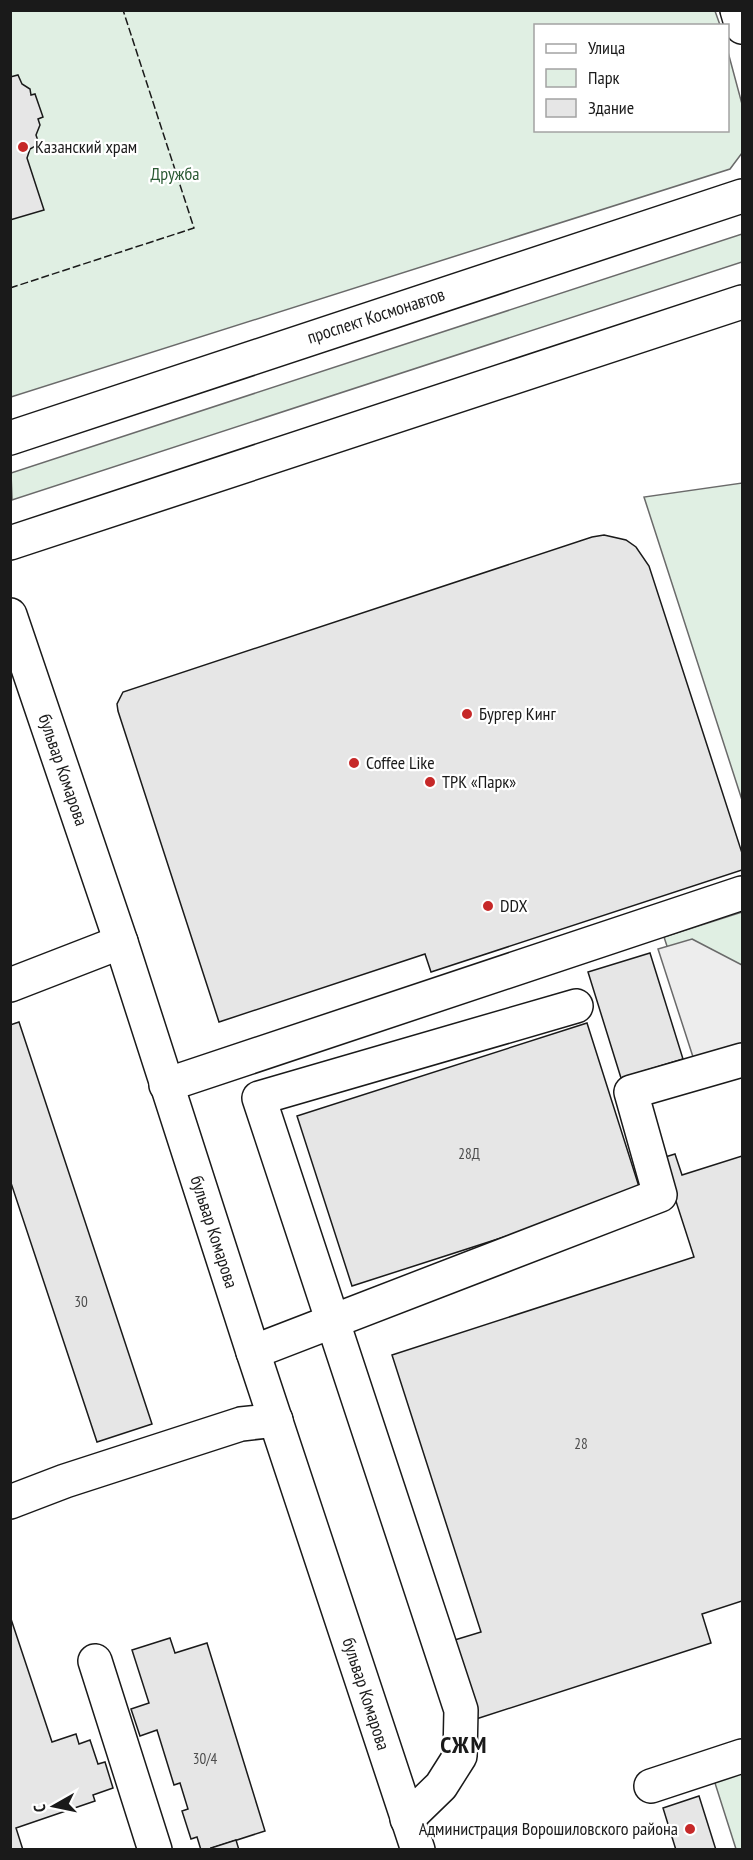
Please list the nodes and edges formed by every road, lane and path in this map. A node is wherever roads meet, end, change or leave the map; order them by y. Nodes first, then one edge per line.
1 (737, 10) edge
2 (742, 27) edge
3 (742, 196) edge
4 (742, 302) edge
5 (10, 438) edge
6 (10, 543) edge
7 (10, 615) edge
8 (742, 893) edge
9 (122, 942) junction
10 (10, 985) edge
11 (576, 1006) dead end
12 (742, 1060) edge
13 (166, 1085) junction
14 (333, 1323) junction
15 (253, 1353) junction
16 (276, 1420) junction
17 (10, 1502) edge
18 (95, 1661) dead end
19 (742, 1756) edge
20 (651, 1786) dead end
21 (408, 1819) junction
22 (155, 1850) edge
23 (418, 1850) edge

1 - 2 street
3 - 5 street, проспект Космонавтов
4 - 6 street
7 - 9 street, бульвар Комарова
8 - 13 street
9 - 10 street
9 - 13 street, бульвар Комарова
11 - 14 street
12 - 14 street
13 - 15 street, бульвар Комарова
14 - 15 street
14 - 21 street
15 - 16 street, бульвар Комарова
16 - 17 street
16 - 21 street, бульвар Комарова
18 - 22 street
19 - 20 street
21 - 23 street, бульвар Комарова

